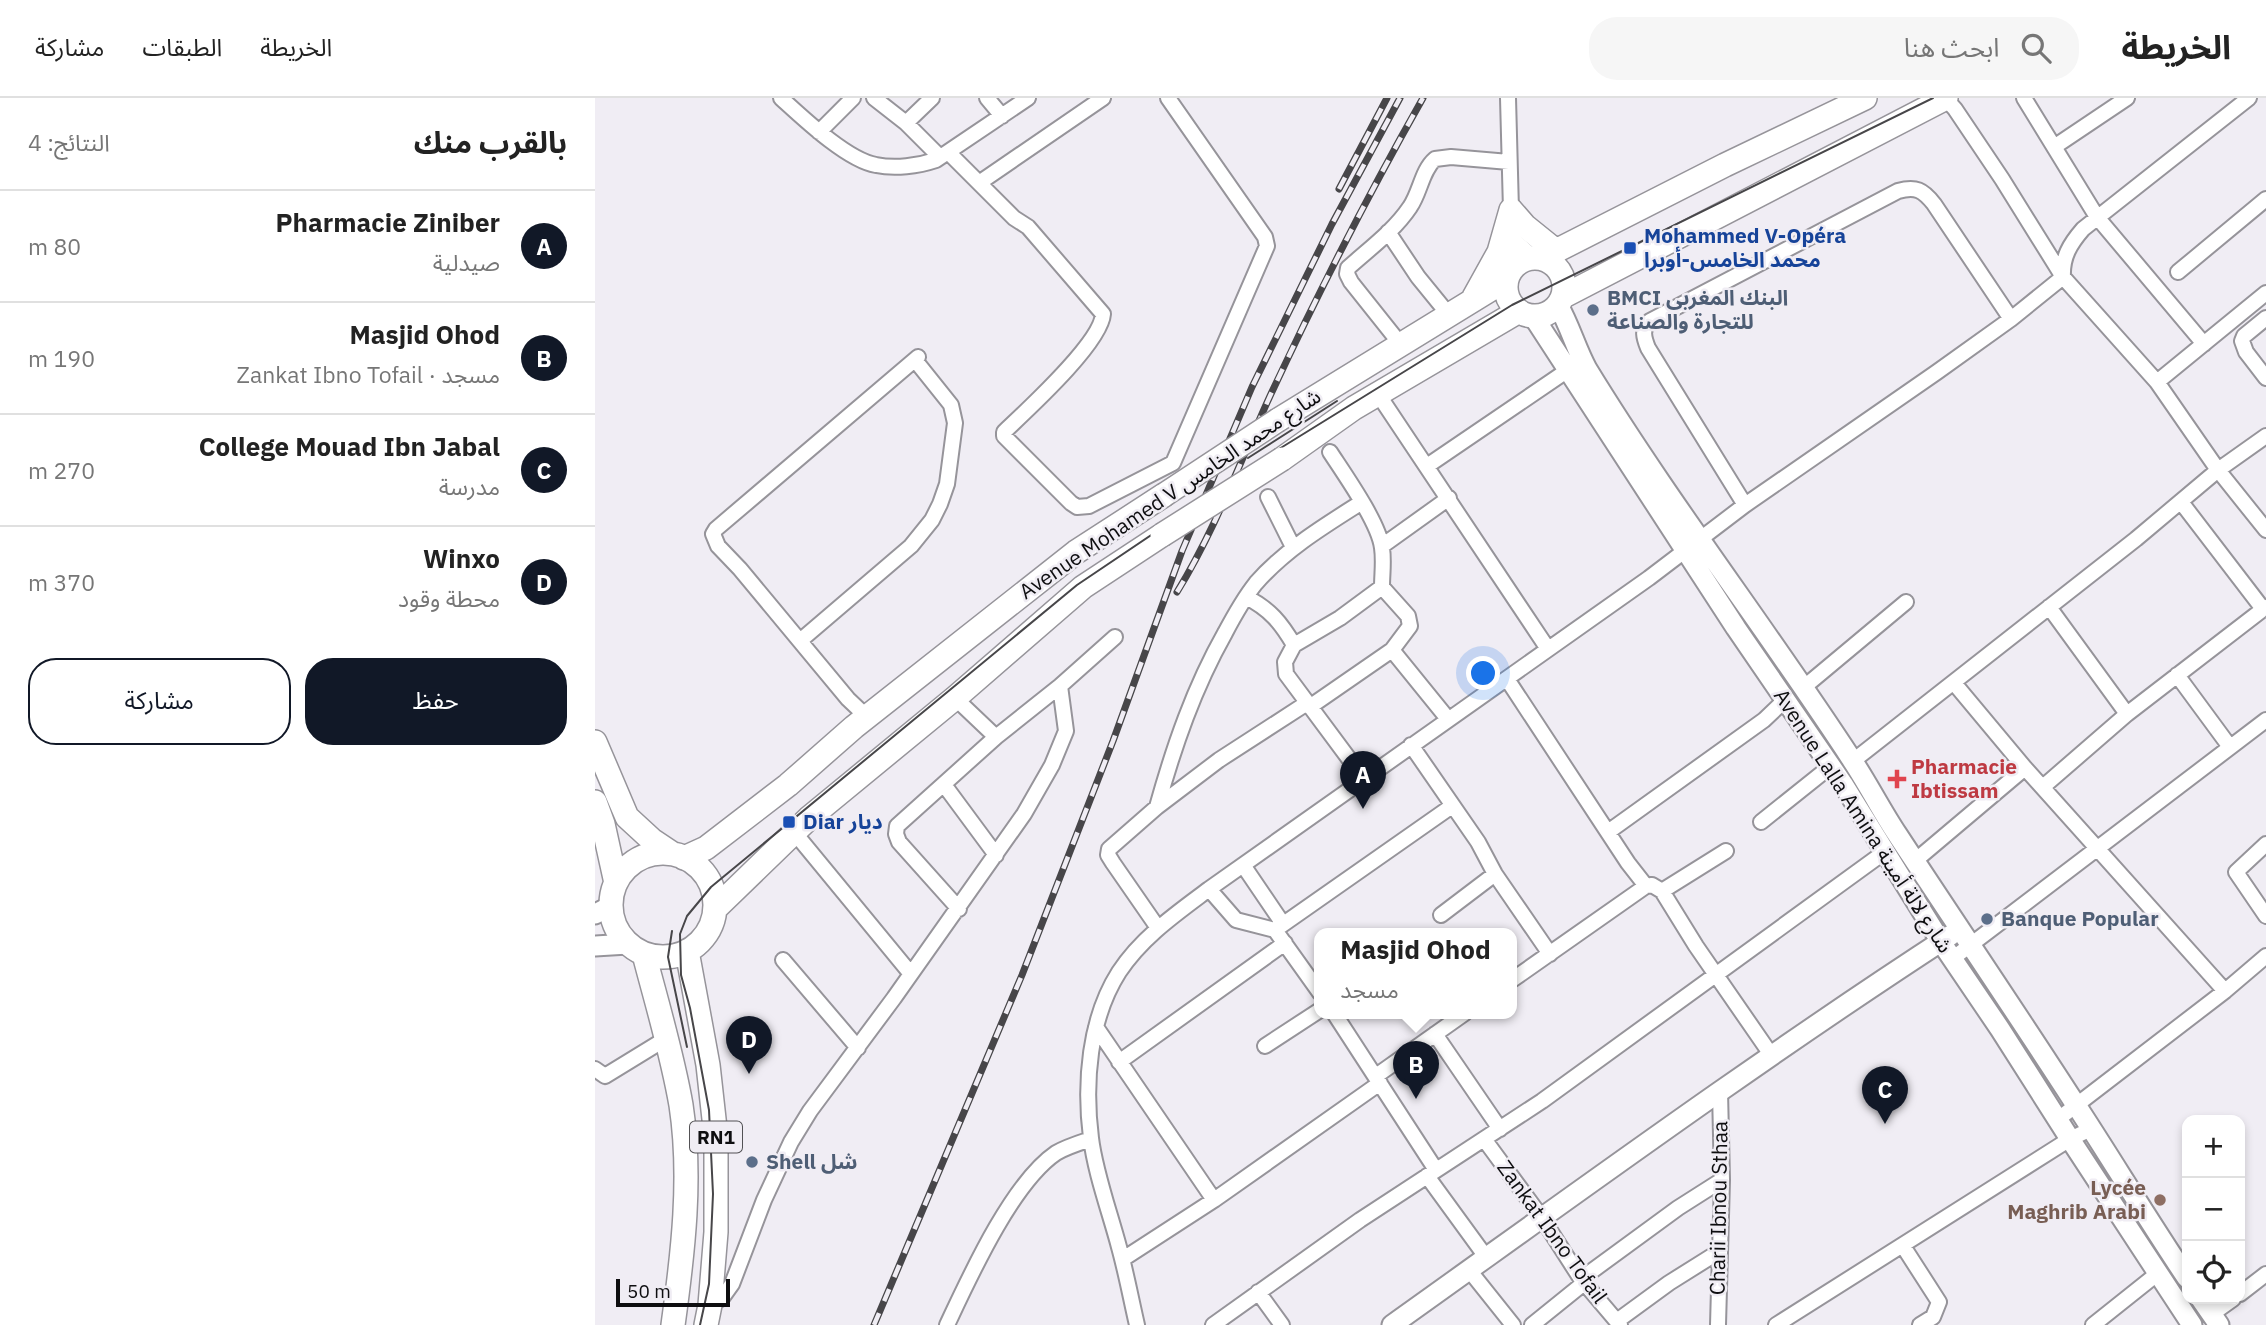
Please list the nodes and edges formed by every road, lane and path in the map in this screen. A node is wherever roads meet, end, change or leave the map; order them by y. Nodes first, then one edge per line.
1 (781, 98) edge
2 (853, 98) edge
3 (874, 98) edge
4 (932, 98) edge
5 (987, 98) edge
6 (1028, 98) edge
7 (1103, 98) edge
8 (1168, 98) edge
9 (1508, 98) edge
10 (1865, 98) edge
11 (1945, 98) edge
12 (2024, 98) edge
13 (2127, 98) edge
14 (2249, 98) edge
15 (1002, 116) junction
16 (906, 123) junction
17 (819, 132) junction
18 (2054, 147) junction
19 (944, 155) junction
20 (1509, 162) junction
21 (979, 183) junction
22 (2266, 199) edge
23 (1510, 210) junction
24 (2097, 217) junction
25 (1388, 232) junction
26 (1514, 240) junction
27 (1530, 262) junction
28 (2178, 272) dead end
29 (2063, 277) junction
30 (2266, 293) edge
31 (1561, 300) junction
32 (1472, 301) junction
33 (1526, 313) junction
34 (1449, 315) junction
35 (2266, 318) edge
36 (2011, 319) junction
37 (2204, 344) junction
38 (1402, 346) junction
39 (1568, 370) junction
40 (2266, 378) edge
41 (2157, 382) junction
42 (1378, 394) junction
43 (2266, 436) edge
44 (1330, 452) dead end
45 (1427, 466) junction
46 (2218, 470) junction
47 (1268, 497) dead end
48 (1448, 498) junction
49 (1361, 502) junction
50 (2181, 502) junction
51 (1745, 505) junction
52 (2266, 530) edge
53 (1693, 544) junction
54 (1382, 546) junction
55 (1293, 547) junction
56 (1382, 587) junction
57 (1246, 597) junction
58 (1906, 602) dead end
59 (2049, 607) junction
60 (2265, 608) edge
61 (1115, 636) dead end
62 (801, 640) junction
63 (1294, 645) junction
64 (1548, 649) junction
65 (1392, 650) junction
66 (2177, 676) junction
67 (1507, 679) junction
68 (1954, 683) junction
69 (1060, 686) junction
70 (1803, 688) junction
71 (955, 698) junction
72 (1785, 700) junction
73 (1309, 705) junction
74 (2127, 714) junction
75 (868, 718) junction
76 (1448, 719) junction
77 (2266, 720) edge
78 (996, 737) junction
79 (595, 742) edge
80 (1411, 745) junction
81 (2230, 747) junction
82 (1853, 761) junction
83 (1831, 766) junction
84 (2025, 768) junction
85 (1364, 779) junction
86 (945, 786) junction
87 (2044, 786) junction
88 (595, 802) edge
89 (1452, 806) junction
90 (1157, 807) junction
91 (1761, 822) dead end
92 (794, 832) junction
93 (1608, 832) junction
94 (2266, 844) edge
95 (2099, 848) junction
96 (1727, 851) dead end
97 (1886, 851) junction
98 (996, 855) junction
99 (678, 856) junction
100 (1916, 860) junction
101 (1243, 865) junction
102 (1495, 874) junction
103 (1646, 886) junction
104 (1209, 889) junction
105 (1662, 891) junction
106 (607, 901) edge
107 (715, 909) junction
108 (958, 909) junction
109 (1441, 915) dead end
110 (2266, 916) edge
111 (1279, 927) junction
112 (1158, 928) junction
113 (1959, 930) junction
114 (1941, 942) junction
115 (1285, 943) junction
116 (595, 946) edge
117 (1970, 947) junction
118 (636, 949) junction
119 (687, 951) junction
120 (1550, 954) junction
121 (2266, 956) edge
122 (1952, 959) junction
123 (783, 960) dead end
124 (911, 974) junction
125 (1716, 974) junction
126 (1517, 977) edge
127 (1314, 984) edge
128 (2225, 991) junction
129 (1314, 1014) edge
130 (1338, 1019) edge
131 (1456, 1019) edge
132 (1096, 1027) junction
133 (1435, 1034) junction
134 (667, 1038) junction
135 (1265, 1046) dead end
136 (858, 1048) junction
137 (1772, 1056) junction
138 (1119, 1062) junction
139 (598, 1076) edge
140 (1378, 1080) junction
141 (1720, 1091) junction
142 (2076, 1105) junction
143 (2057, 1120) junction
144 (1500, 1129) junction
145 (2091, 1129) junction
146 (1091, 1139) junction
147 (1484, 1139) junction
148 (2070, 1139) junction
149 (1431, 1173) junction
150 (1722, 1180) junction
151 (1214, 1200) junction
152 (1542, 1218) junction
153 (1903, 1246) junction
154 (1720, 1251) junction
155 (1486, 1258) junction
156 (1123, 1259) junction
157 (1469, 1270) junction
158 (2182, 1270) edge
159 (2157, 1273) junction
160 (2266, 1274) edge
161 (1583, 1281) junction
162 (2245, 1290) edge
163 (1258, 1292) junction
164 (708, 1315) edge
165 (1618, 1323) edge
166 (673, 1325) edge
167 (947, 1325) edge
168 (1137, 1325) edge
169 (1213, 1325) edge
170 (1282, 1325) edge
171 (1392, 1325) edge
172 (1513, 1325) edge
173 (1532, 1325) edge
174 (1717, 1325) edge
175 (1776, 1325) edge
176 (1920, 1325) edge
177 (2093, 1325) edge
178 (2193, 1325) edge

1 - 17 street
2 - 17 street
3 - 16 street
4 - 16 street
5 - 15 street
6 - 15 street
7 - 21 street
8 - 21 street
9 - 20 street
10 - 27 main road, Avenue Mohamed V شارع محمد الخامس
11 - 29 street
11 - 31 main road
12 - 18 street
13 - 18 street
14 - 24 street
15 - 19 street
16 - 19 street
17 - 19 street
18 - 24 street
19 - 21 street
20 - 23 street
20 - 25 street
22 - 28 street
23 - 26 street
23 - 27 main road
23 - 32 main road
24 - 29 street
24 - 37 street
25 - 34 street
25 - 38 street
26 - 27 street
26 - 27 street
27 - 31 main road
27 - 32 main road, Avenue Mohamed V شارع محمد الخامس
27 - 33 main road
29 - 36 street
29 - 41 street
30 - 37 street
31 - 33 main road
31 - 53 street, Avenue Lalla Amina شارع لالة أمينة
32 - 34 main road, Avenue Mohamed V شارع محمد الخامس
33 - 39 street, Avenue Lalla Amina شارع لالة أمينة
33 - 42 main road, Avenue Mohamed V شارع محمد الخامس
34 - 38 main road, Avenue Mohamed V شارع محمد الخامس
35 - 40 street
36 - 51 street
36 - 51 street
37 - 41 street
38 - 75 main road, Avenue Mohamed V شارع محمد الخامس, bridge
39 - 45 street
39 - 53 street, Avenue Lalla Amina شارع لالة أمينة
41 - 46 street
42 - 45 street
42 - 71 main road, Avenue Mohamed V شارع محمد الخامس, bridge
43 - 46 street
44 - 49 street
45 - 48 street
46 - 50 street
46 - 52 street
47 - 55 street
48 - 54 street
48 - 64 street
49 - 54 street
49 - 55 street
50 - 59 street
50 - 60 street
51 - 53 street
53 - 64 street
53 - 70 street, Avenue Lalla Amina شارع لالة أمينة
53 - 72 street, Avenue Lalla Amina شارع لالة أمينة
54 - 56 street
55 - 57 street
56 - 63 street
56 - 65 street
57 - 63 street
57 - 90 street
58 - 70 street
59 - 68 street
59 - 74 street
60 - 66 street
61 - 69 street
62 - 62 street
62 - 75 street
63 - 73 street
64 - 67 street
65 - 73 street
65 - 76 street
66 - 74 street
66 - 81 street
67 - 76 street
67 - 93 street
68 - 82 street
68 - 84 street
69 - 78 street
69 - 98 street
70 - 82 street, Avenue Lalla Amina شارع لالة أمينة
71 - 78 street
71 - 92 main road, Avenue Mohamed V شارع محمد الخامس
72 - 83 street, Avenue Lalla Amina شارع لالة أمينة
72 - 93 street
73 - 85 street
73 - 90 street
74 - 87 street
75 - 99 main road, Avenue Mohamed V شارع محمد الخامس
76 - 80 street
77 - 81 street
78 - 86 street
79 - 99 main road
80 - 85 street
80 - 89 street
81 - 95 street
82 - 100 street, Avenue Lalla Amina شارع لالة أمينة
83 - 91 street
83 - 97 street, Avenue Lalla Amina شارع لالة أمينة
84 - 87 street
84 - 100 street
85 - 101 street
86 - 98 street
86 - 108 street
87 - 95 street
88 - 106 main road, RN1
89 - 102 street
89 - 111 street
90 - 112 street
92 - 107 main road, Avenue Mohamed V شارع محمد الخامس
92 - 124 street
93 - 103 street
94 - 110 street
95 - 117 street
95 - 128 street
96 - 105 street
97 - 114 street, Avenue Lalla Amina شارع لالة أمينة
97 - 125 street
98 - 108 street
99 - 106 main road
99 - 107 main road
100 - 113 street, Avenue Lalla Amina شارع لالة أمينة
101 - 104 street
101 - 111 street
102 - 109 street
102 - 120 street
103 - 105 street
103 - 120 street
104 - 111 street
104 - 112 street
105 - 125 street
106 - 118 main road, RN1
107 - 119 main road
108 - 124 street
111 - 115 street
112 - 132 street
113 - 114 street
113 - 117 street, Avenue Lalla Amina شارع لالة أمينة
114 - 122 street, Avenue Lalla Amina شارع لالة أمينة
114 - 137 street
115 - 127 street
115 - 138 street
116 - 118 street
117 - 122 street
117 - 142 street, Avenue Lalla Amina شارع لالة أمينة
118 - 119 main road
118 - 134 main road, RN1
119 - 164 main road, RN1
120 - 126 street
121 - 128 street
122 - 143 street, Avenue Lalla Amina شارع لالة أمينة
123 - 136 street
124 - 136 street
125 - 137 street
125 - 144 street
128 - 142 street
129 - 135 street
130 - 140 street
131 - 133 street
132 - 138 street
132 - 146 street
133 - 140 street
133 - 144 street
134 - 139 street
134 - 166 main road, RN1
136 - 164 street
137 - 141 street
138 - 151 street
140 - 149 street
140 - 151 street
141 - 150 street, Charii Ibnou Sthaa
141 - 152 street
142 - 143 street
142 - 145 street, Avenue Lalla Amina شارع لالة أمينة
143 - 148 street, Avenue Lalla Amina شارع لالة أمينة
144 - 147 street
145 - 148 street
145 - 158 street, Avenue Lalla Amina شارع لالة أمينة
146 - 156 street
146 - 167 street
147 - 149 street
147 - 152 street, Zankat Ibno Tofail
148 - 153 street
148 - 159 street, Avenue Lalla Amina شارع لالة أمينة
149 - 155 street
149 - 163 street
150 - 154 street, Charii Ibnou Sthaa
150 - 161 street
151 - 156 street
152 - 155 street
152 - 161 street, Zankat Ibno Tofail
153 - 175 street
153 - 176 street
154 - 165 street
154 - 174 street, Charii Ibnou Sthaa
155 - 157 street
156 - 168 street
157 - 171 street
157 - 172 street
159 - 177 street
159 - 178 street, Avenue Lalla Amina شارع لالة أمينة
160 - 162 street
161 - 165 street, Zankat Ibno Tofail
161 - 173 street
163 - 169 street
163 - 170 street

